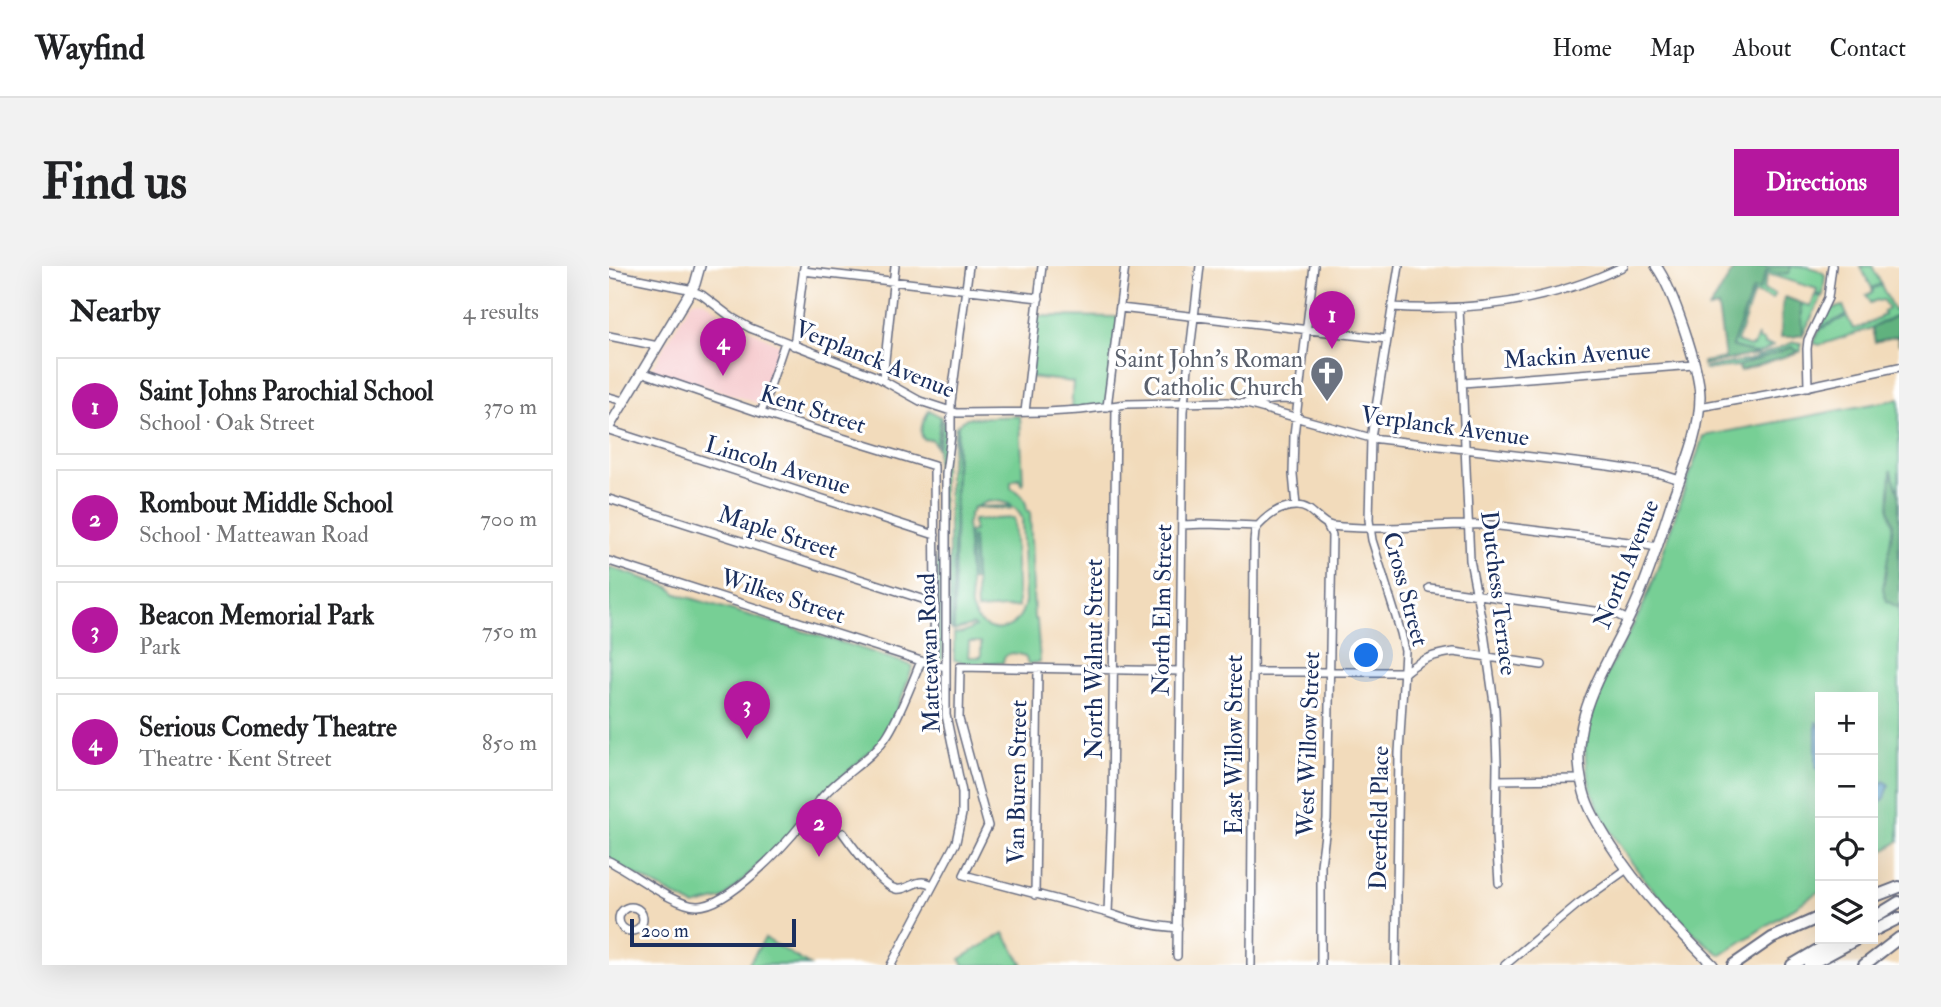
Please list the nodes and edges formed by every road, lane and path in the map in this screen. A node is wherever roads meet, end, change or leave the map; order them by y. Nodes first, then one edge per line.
1 (701, 266) edge
2 (895, 266) edge
3 (969, 266) edge
4 (1042, 266) edge
5 (1125, 266) edge
6 (1200, 266) edge
7 (1314, 266) edge
8 (1399, 266) edge
9 (1624, 266) edge
10 (1656, 266) edge
11 (1832, 266) edge
12 (803, 268) edge
13 (609, 274) edge
14 (894, 281) junction
15 (967, 289) junction
16 (691, 290) junction
17 (1039, 298) junction
18 (1392, 307) junction
19 (1120, 308) junction
20 (1459, 309) junction
21 (1194, 317) junction
22 (1306, 330) junction
23 (609, 336) edge
24 (1387, 339) junction
25 (785, 342) junction
26 (658, 346) junction
27 (794, 346) junction
28 (1694, 365) junction
29 (1899, 367) edge
30 (641, 372) junction
31 (883, 379) junction
32 (1463, 383) junction
33 (1808, 387) junction
34 (609, 397) edge
35 (1297, 400) junction
36 (624, 401) junction
37 (1184, 403) junction
38 (1242, 404) junction
39 (1116, 406) junction
40 (1107, 407) junction
41 (1699, 407) junction
42 (951, 412) junction
43 (1025, 412) junction
44 (761, 413) junction
45 (1296, 418) junction
46 (609, 428) edge
47 (1371, 438) junction
48 (1466, 450) junction
49 (1680, 480) junction
50 (609, 499) edge
51 (1296, 506) junction
52 (1468, 524) junction
53 (1182, 525) junction
54 (1327, 525) junction
55 (1258, 526) junction
56 (1370, 529) junction
57 (935, 535) junction
58 (1657, 548) junction
59 (609, 561) edge
60 (1429, 588) dead end
61 (1475, 594) junction
62 (935, 603) junction
63 (1628, 620) junction
64 (1487, 656) junction
65 (921, 661) junction
66 (933, 665) junction
67 (1542, 665) dead end
68 (946, 667) junction
69 (1038, 669) junction
70 (1113, 670) junction
71 (1181, 671) junction
72 (1330, 671) junction
73 (1253, 672) junction
74 (1405, 672) junction
75 (1581, 779) junction
76 (1497, 780) junction
77 (843, 834) dead end
78 (609, 861) edge
79 (1627, 869) junction
80 (1499, 883) dead end
81 (933, 885) junction
82 (1899, 887) edge
83 (1035, 895) junction
84 (1878, 895) edge
85 (1899, 902) edge
86 (1108, 913) junction
87 (1878, 915) edge
88 (1899, 918) edge
89 (1815, 919) edge
90 (1178, 928) junction
91 (1878, 928) edge
92 (1899, 938) edge
93 (1828, 944) edge
94 (1848, 944) edge
95 (1177, 956) dead end
96 (891, 965) edge
97 (1251, 965) edge
98 (1321, 965) edge
99 (1396, 965) edge
100 (1505, 965) edge
101 (1713, 965) edge
102 (1733, 965) edge
103 (1792, 965) edge
104 (1809, 965) edge
105 (1864, 965) edge

1 - 16 main road
2 - 14 street
3 - 15 street, Matteawan Road
4 - 17 street
5 - 19 street
6 - 21 street, North Elm Street
7 - 22 street
8 - 18 street, Cross Street
9 - 20 street
10 - 28 main road, North Avenue
11 - 33 street
12 - 14 street
12 - 27 street
13 - 16 street, Verplanck Avenue
14 - 15 street
14 - 31 street
15 - 17 street
15 - 42 street, Matteawan Road
16 - 25 street, Verplanck Avenue
16 - 26 main road
17 - 43 street
18 - 20 street
18 - 24 street, Cross Street
19 - 21 street
19 - 40 street
20 - 32 street, Dutchess Terrace
21 - 22 street
21 - 37 street, North Elm Street
22 - 24 street
22 - 35 street
23 - 26 street
24 - 47 street, Cross Street
25 - 27 street, Verplanck Avenue
25 - 44 street
26 - 30 main road
27 - 31 street, Verplanck Avenue
28 - 32 street, Mackin Avenue
28 - 41 main road, North Avenue
29 - 33 street
30 - 36 main road
30 - 44 street, Kent Street
31 - 42 street, Verplanck Avenue
32 - 48 street, Dutchess Terrace
33 - 41 street
34 - 36 street
35 - 38 street
35 - 45 street
36 - 46 main road
37 - 38 street, Verplanck Avenue
37 - 39 street, Verplanck Avenue
37 - 53 street, North Elm Street
38 - 45 street, Verplanck Avenue
39 - 40 street, Verplanck Avenue
39 - 70 street, North Walnut Street
40 - 43 street, Verplanck Avenue
41 - 49 main road, North Avenue
42 - 43 street, Verplanck Avenue
42 - 68 street, Matteawan Road
44 - 57 street, Kent Street
45 - 47 street, Verplanck Avenue
45 - 51 street
46 - 57 street, Lincoln Avenue
47 - 48 street, Verplanck Avenue
47 - 56 street, Cross Street
48 - 49 street, Verplanck Avenue
48 - 52 street, Dutchess Terrace
49 - 58 main road, North Avenue
50 - 62 street, Maple Street
51 - 54 street
51 - 55 street
52 - 56 street
52 - 58 street
52 - 61 street, Dutchess Terrace
53 - 55 street
53 - 71 street, North Elm Street
54 - 56 street
54 - 72 street, West Willow Street
55 - 73 street, East Willow Street
56 - 74 street, Cross Street
57 - 62 street
58 - 63 main road, North Avenue
59 - 65 street, Wilkes Street
60 - 61 street
61 - 63 street
61 - 64 street, Dutchess Terrace
62 - 66 street
63 - 75 main road, North Avenue
64 - 67 street
64 - 74 street
64 - 76 street, Dutchess Terrace
65 - 66 street, Wilkes Street
65 - 78 street
66 - 68 street, Wilkes Street
68 - 81 street, Matteawan Road
69 - 70 street
69 - 83 street, Van Buren Street
69 - 83 street
70 - 71 street
70 - 86 street, North Walnut Street
71 - 90 street, North Elm Street
72 - 73 street
72 - 74 street
72 - 98 street, West Willow Street
73 - 97 street, East Willow Street
74 - 99 street, Deerfield Place
75 - 76 street
75 - 79 main road, North Avenue
76 - 80 street, Dutchess Terrace
77 - 81 street
79 - 100 street
79 - 101 main road, North Avenue
81 - 96 street, Matteawan Road
82 - 84 highway
83 - 86 street
85 - 87 highway
86 - 90 street
88 - 91 highway
89 - 102 highway
90 - 95 street, North Elm Street
92 - 105 highway
93 - 103 highway
94 - 104 highway

